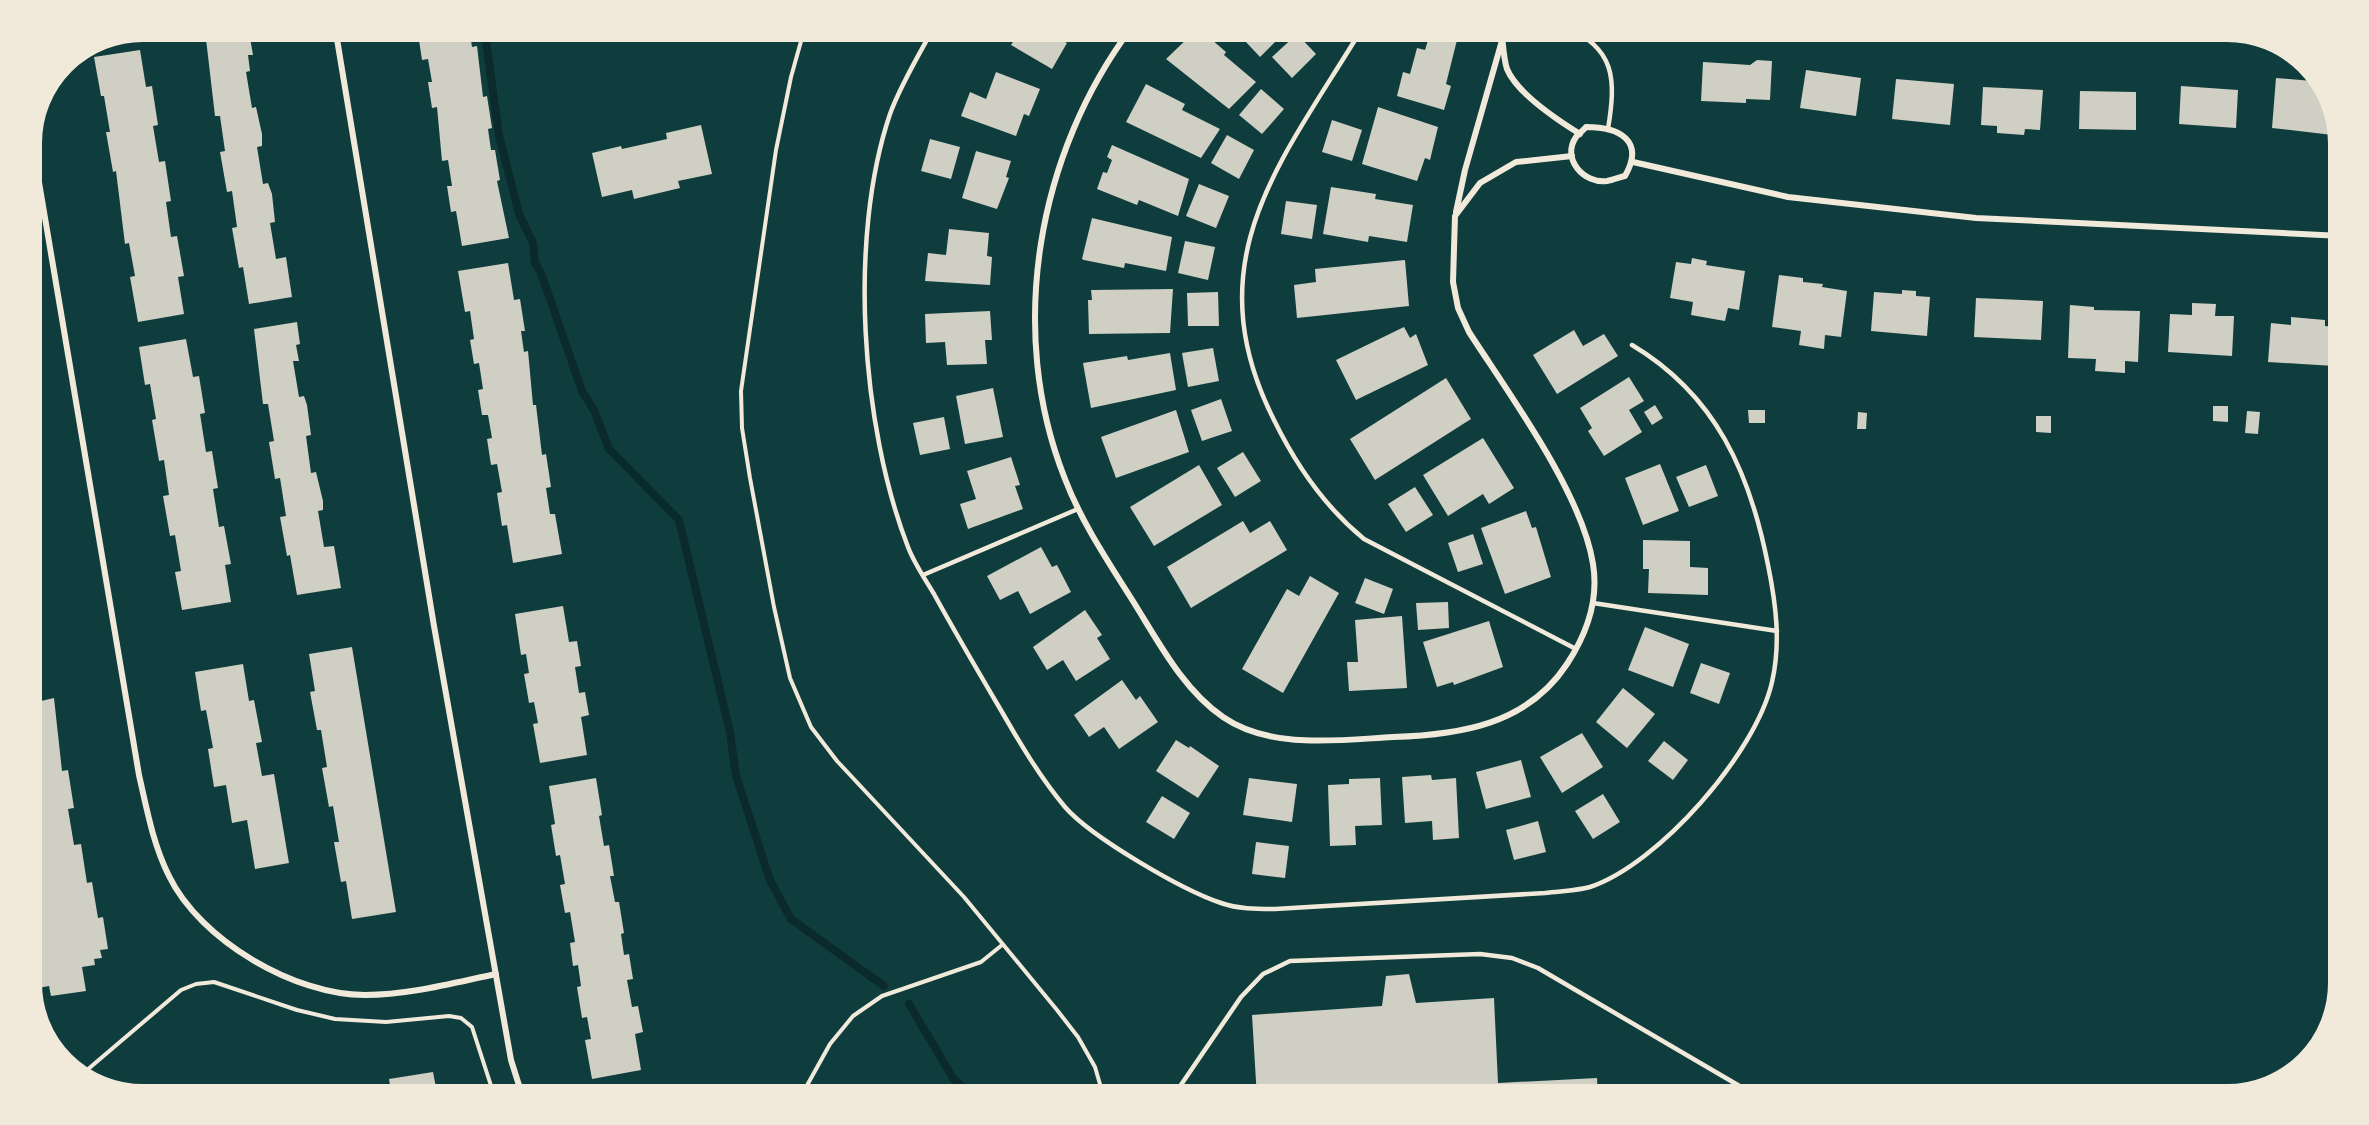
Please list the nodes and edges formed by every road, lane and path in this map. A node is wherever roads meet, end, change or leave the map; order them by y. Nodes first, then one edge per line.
1 (337, 38) edge
2 (802, 38) edge
3 (928, 38) edge
4 (1125, 38) edge
5 (1356, 38) edge
6 (1503, 38) edge
7 (1503, 38) edge
8 (1587, 38) edge
9 (1608, 129) junction
10 (1580, 134) junction
11 (1572, 156) junction
12 (1633, 162) junction
13 (38, 176) edge
14 (1455, 216) junction
15 (2331, 235) edge
16 (1632, 345) dead end
17 (1078, 509) junction
18 (923, 575) junction
19 (1593, 603) junction
20 (1777, 631) junction
21 (1576, 649) junction
22 (1002, 945) junction
23 (496, 974) junction
24 (86, 1071) edge
25 (492, 1088) edge
26 (520, 1088) edge
27 (806, 1088) edge
28 (1101, 1088) edge
29 (1179, 1088) edge
30 (1743, 1088) edge

1 - 23 street
2 - 22 path
3 - 18 lane
4 - 17 street
5 - 21 lane
6 - 10 street
7 - 14 street
8 - 9 lane
9 - 10 street
9 - 12 street
10 - 11 street
11 - 12 street
11 - 14 street
12 - 15 street
13 - 23 street
14 - 19 street
16 - 20 lane
17 - 18 lane
17 - 21 street
18 - 20 lane
19 - 20 lane
19 - 21 street
22 - 27 path
22 - 28 path
23 - 26 street
24 - 25 path
29 - 30 lane

